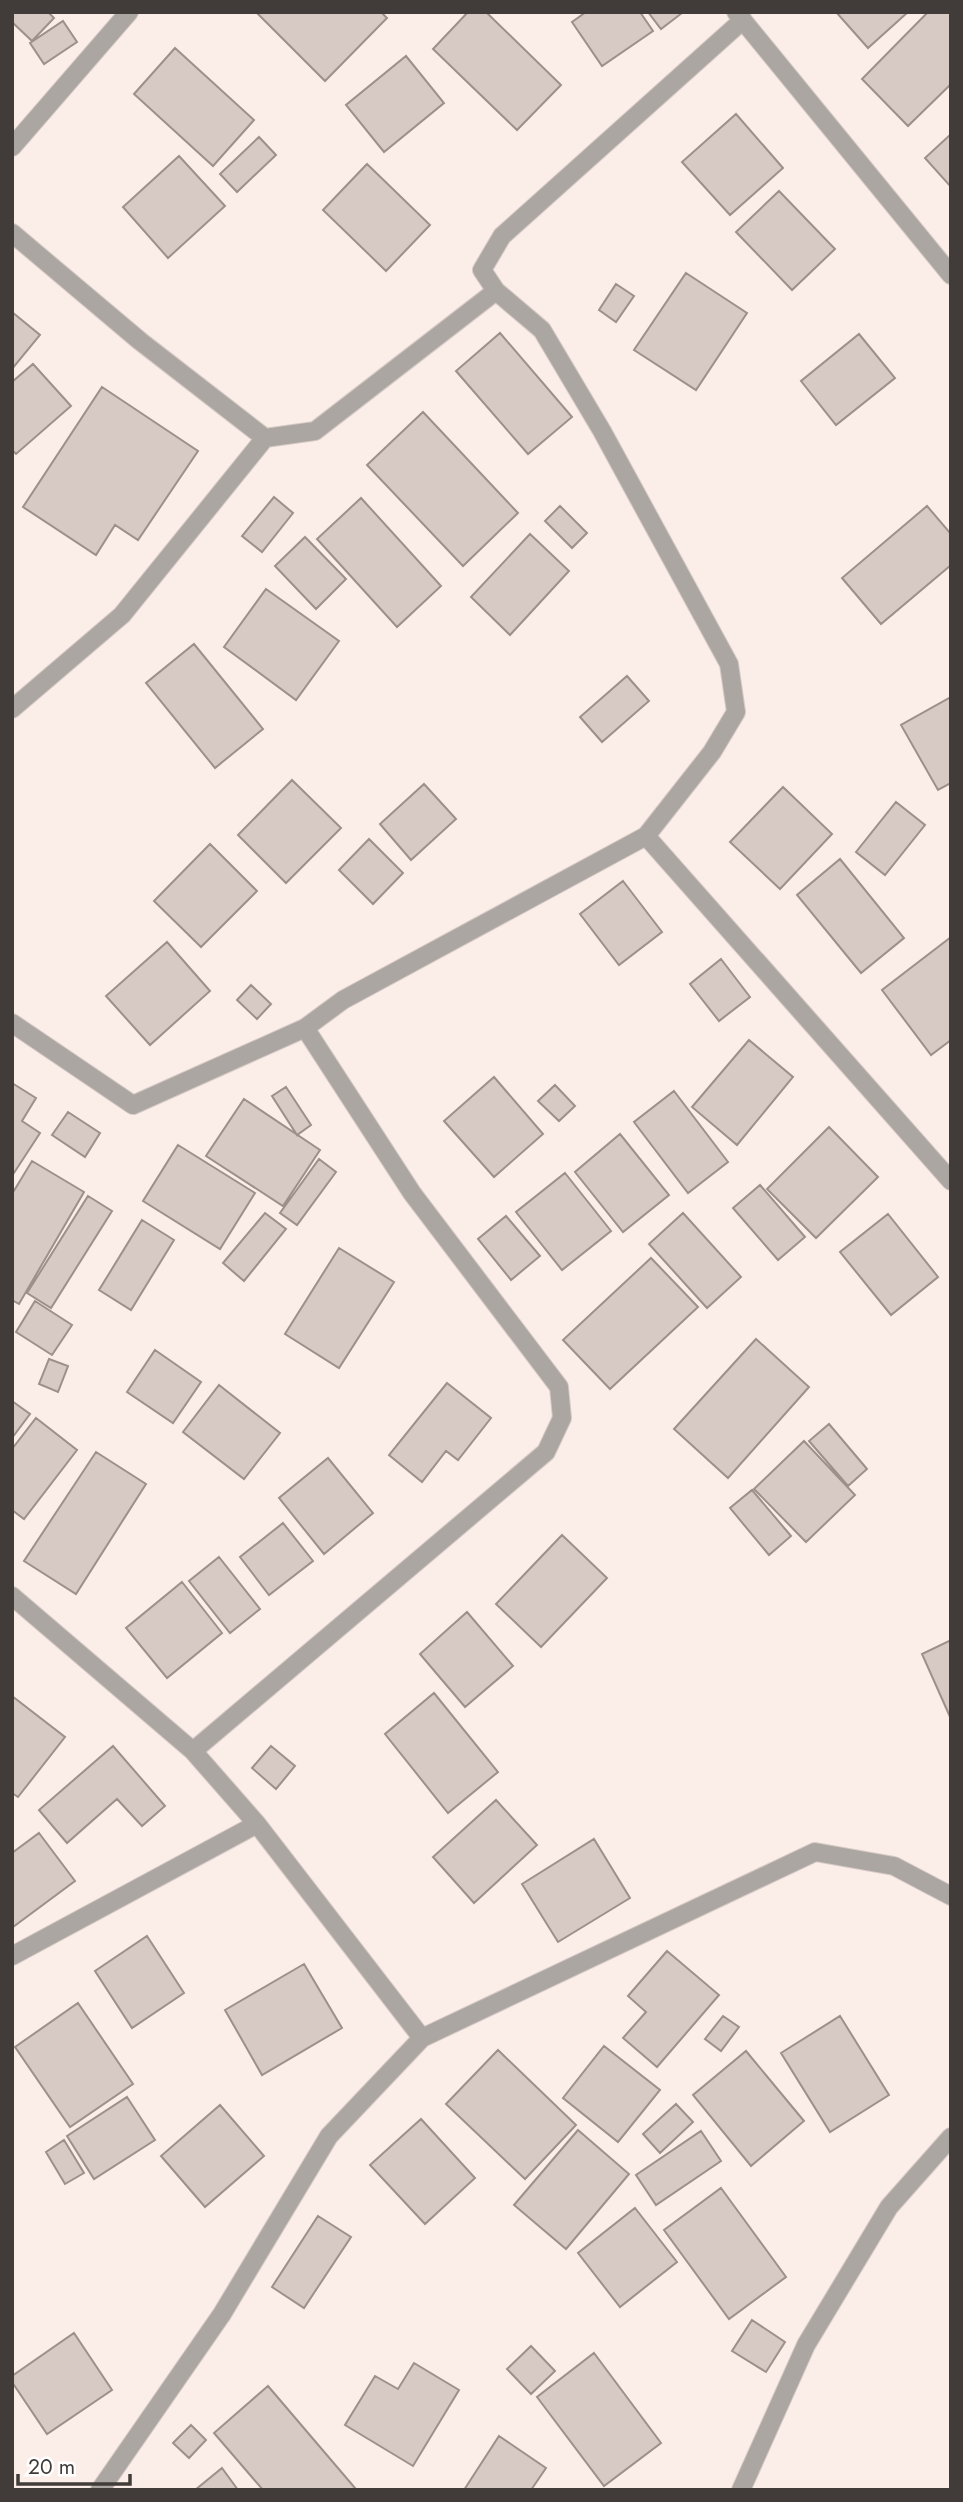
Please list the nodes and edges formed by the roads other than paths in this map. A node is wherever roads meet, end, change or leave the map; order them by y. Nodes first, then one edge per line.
1 (129, 12) edge
2 (740, 16) edge
3 (12, 147) edge
4 (12, 233) edge
5 (951, 275) edge
6 (496, 291) junction
7 (265, 438) junction
8 (12, 709) edge
9 (646, 836) junction
10 (12, 1023) edge
11 (305, 1028) junction
12 (951, 1181) edge
13 (12, 1596) edge
14 (193, 1751) junction
15 (257, 1824) junction
16 (951, 1896) edge
17 (12, 1956) edge
18 (422, 2038) junction
19 (951, 2137) edge
20 (100, 2490) edge
21 (741, 2490) edge

1 - 3 street
2 - 5 street
2 - 6 street
4 - 7 street
6 - 7 street
6 - 9 street
7 - 8 street
9 - 11 street
9 - 12 street
10 - 11 street
11 - 14 street
13 - 14 street
14 - 15 street
15 - 17 street
15 - 18 street
16 - 18 street
18 - 20 street
19 - 21 street

